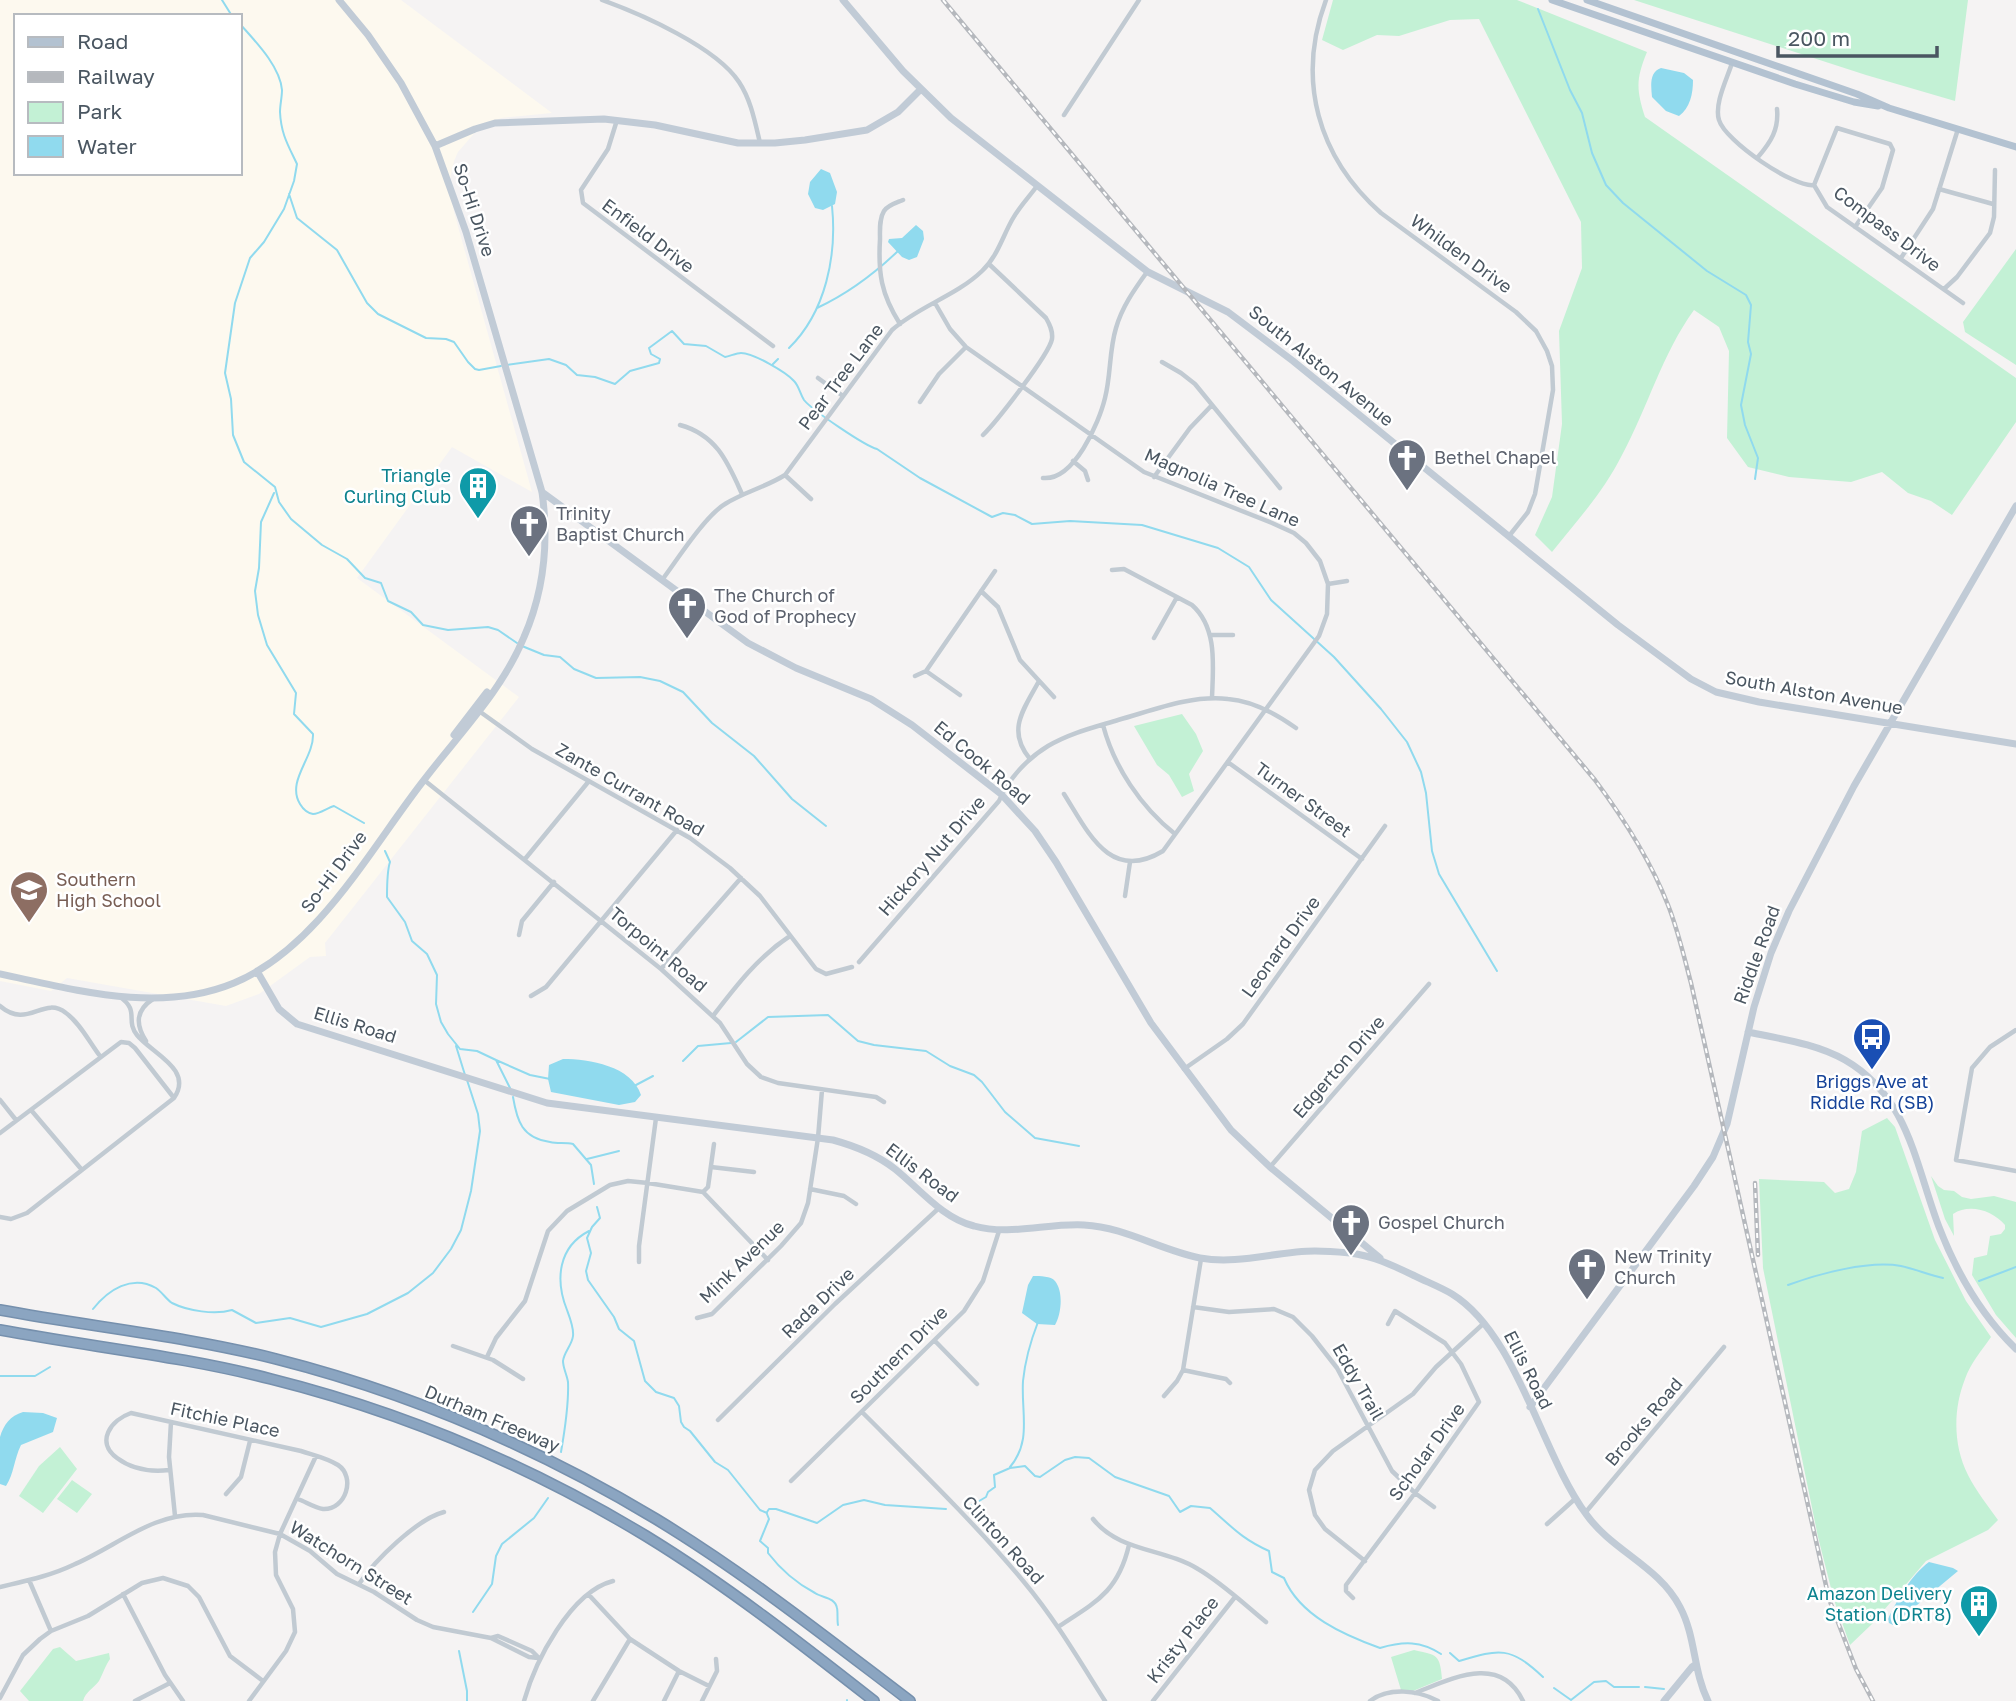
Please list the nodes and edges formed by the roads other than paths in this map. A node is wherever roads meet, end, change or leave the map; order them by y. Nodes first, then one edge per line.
1 (340, 0) edge
2 (602, 0) edge
3 (843, 0) edge
4 (1139, 0) edge
5 (1326, 0) edge
6 (1552, 0) edge
7 (1587, 0) edge
8 (1605, 3) edge
9 (1732, 63) junction
10 (920, 89) junction
11 (1889, 108) junction
12 (1777, 109) dead end
13 (1064, 115) dead end
14 (617, 120) junction
15 (1958, 129) junction
16 (760, 144) junction
17 (435, 146) junction
18 (2016, 147) edge
19 (1758, 157) junction
20 (1995, 170) dead end
21 (1814, 185) junction
22 (1037, 186) junction
23 (1939, 189) junction
24 (903, 200) dead end
25 (1993, 204) junction
26 (1856, 227) junction
27 (1901, 259) junction
28 (989, 264) junction
29 (1148, 272) junction
30 (1944, 289) junction
31 (935, 303) junction
32 (1963, 303) dead end
33 (900, 324) junction
34 (773, 346) dead end
35 (966, 347) junction
36 (1161, 362) dead end
37 (818, 378) dead end
38 (1021, 386) junction
39 (843, 396) junction
40 (920, 402) dead end
41 (1212, 405) junction
42 (680, 425) dead end
43 (983, 435) dead end
44 (1090, 436) junction
45 (1073, 461) junction
46 (785, 475) junction
47 (1154, 477) junction
48 (1043, 478) dead end
49 (1088, 480) dead end
50 (1280, 488) dead end
51 (542, 492) junction
52 (742, 494) junction
53 (811, 499) dead end
54 (2016, 506) edge
55 (1509, 536) junction
56 (1112, 570) dead end
57 (995, 571) dead end
58 (661, 580) junction
59 (1347, 581) dead end
60 (1328, 584) junction
61 (981, 591) junction
62 (1177, 597) junction
63 (1210, 635) junction
64 (1233, 635) dead end
65 (1154, 638) dead end
66 (517, 653) junction
67 (926, 671) junction
68 (915, 676) dead end
69 (1039, 681) junction
70 (960, 695) dead end
71 (1054, 697) dead end
72 (1212, 698) junction
73 (1264, 709) junction
74 (479, 711) junction
75 (1890, 724) junction
76 (1104, 725) junction
77 (1296, 728) dead end
78 (2016, 744) edge
79 (1030, 759) junction
80 (1229, 763) junction
81 (424, 780) junction
82 (589, 781) junction
83 (1002, 794) junction
84 (1064, 794) dead end
85 (1385, 826) dead end
86 (677, 830) junction
87 (1175, 834) junction
88 (525, 859) junction
89 (1362, 859) junction
90 (1130, 862) junction
91 (741, 878) junction
92 (554, 883) junction
93 (1125, 896) dead end
94 (601, 921) junction
95 (519, 935) dead end
96 (790, 936) junction
97 (859, 961) dead end
98 (852, 967) dead end
99 (661, 969) junction
100 (257, 971) junction
101 (0, 974) edge
102 (1429, 984) dead end
103 (118, 996) junction
104 (531, 996) dead end
105 (153, 999) junction
106 (0, 1006) edge
107 (713, 1016) junction
108 (2016, 1030) edge
109 (1748, 1032) junction
110 (149, 1044) junction
111 (100, 1056) junction
112 (1184, 1069) junction
113 (822, 1090) junction
114 (174, 1098) junction
115 (0, 1100) edge
116 (884, 1102) dead end
117 (31, 1110) junction
118 (656, 1118) junction
119 (16, 1120) junction
120 (0, 1133) edge
121 (818, 1138) junction
122 (714, 1144) dead end
123 (711, 1167) junction
124 (1270, 1167) junction
125 (82, 1170) junction
126 (2016, 1171) edge
127 (754, 1172) dead end
128 (648, 1183) junction
129 (810, 1189) junction
130 (703, 1192) junction
131 (856, 1204) dead end
132 (939, 1208) junction
133 (0, 1217) edge
134 (999, 1231) junction
135 (1201, 1258) junction
136 (768, 1260) junction
137 (1383, 1261) junction
138 (639, 1262) dead end
139 (1193, 1307) junction
140 (0, 1308) edge
141 (697, 1318) dead end
142 (1388, 1324) dead end
143 (1484, 1324) junction
144 (0, 1331) edge
145 (935, 1340) junction
146 (453, 1346) dead end
147 (1724, 1347) dead end
148 (2016, 1349) edge
149 (1452, 1352) junction
150 (487, 1357) junction
151 (1183, 1370) junction
152 (523, 1379) dead end
153 (1230, 1383) dead end
154 (977, 1384) dead end
155 (1164, 1396) dead end
156 (1530, 1407) junction
157 (862, 1412) junction
158 (718, 1420) dead end
159 (171, 1422) junction
160 (1367, 1427) junction
161 (250, 1441) junction
162 (316, 1456) junction
163 (170, 1470) junction
164 (791, 1481) dead end
165 (1415, 1493) junction
166 (226, 1494) dead end
167 (1576, 1498) junction
168 (298, 1499) junction
169 (1434, 1507) dead end
170 (444, 1512) dead end
171 (1585, 1513) junction
172 (175, 1516) junction
173 (1093, 1519) dead end
174 (1546, 1524) dead end
175 (280, 1534) junction
176 (1129, 1545) junction
177 (1365, 1561) junction
178 (29, 1580) junction
179 (613, 1581) dead end
180 (359, 1584) junction
181 (0, 1587) edge
182 (123, 1594) junction
183 (589, 1595) junction
184 (1235, 1597) junction
185 (1353, 1598) dead end
186 (1266, 1622) dead end
187 (1058, 1628) junction
188 (51, 1631) junction
189 (630, 1639) junction
190 (539, 1658) junction
191 (716, 1660) dead end
192 (1695, 1665) junction
193 (679, 1671) junction
194 (263, 1681) junction
195 (170, 1683) junction
196 (709, 1686) junction
197 (1434, 1686) junction
198 (1415, 1693) junction
199 (0, 1698) edge
200 (1437, 1700) edge
201 (135, 1701) edge
202 (183, 1701) edge
203 (249, 1701) edge
204 (524, 1701) edge
205 (593, 1701) edge
206 (664, 1701) edge
207 (702, 1701) edge
208 (874, 1701) edge
209 (910, 1701) edge
210 (1105, 1701) edge
211 (1153, 1701) edge
212 (1370, 1701) edge
213 (1523, 1701) edge
214 (1664, 1701) edge
215 (1708, 1701) edge

1 - 17 street
2 - 16 street
3 - 10 street, South Alston Avenue
4 - 13 street
5 - 55 street, Whilden Drive
6 - 9 main road
7 - 8 main road
8 - 11 main road
9 - 11 main road
9 - 19 street
10 - 16 street, So-Hi Drive
10 - 22 street, South Alston Avenue
11 - 15 main road
12 - 19 street
14 - 16 street, So-Hi Drive
14 - 17 street, So-Hi Drive
14 - 34 street, Enfield Drive
15 - 18 main road
15 - 23 street
17 - 51 street, So-Hi Drive
19 - 21 street
20 - 25 street
21 - 26 street, Compass Drive
21 - 26 street, Compass Drive
22 - 28 street, Pear Tree Lane
22 - 29 street, South Alston Avenue
23 - 25 street
23 - 27 street
24 - 33 street
25 - 30 street
26 - 27 street, Compass Drive
27 - 30 street, Compass Drive
28 - 31 street, Pear Tree Lane
28 - 38 street
29 - 44 street
29 - 55 street, South Alston Avenue
30 - 32 street, Compass Drive
31 - 33 street, Pear Tree Lane
31 - 35 street, Magnolia Tree Lane
33 - 39 street, Pear Tree Lane
35 - 38 street, Magnolia Tree Lane
35 - 40 street
36 - 41 street
37 - 39 street
38 - 43 street
38 - 44 street, Magnolia Tree Lane
39 - 46 street, Pear Tree Lane
41 - 47 street
41 - 50 street
42 - 52 street
44 - 45 street
44 - 47 street, Magnolia Tree Lane
45 - 48 street
45 - 49 street
46 - 52 street, Pear Tree Lane
46 - 53 street
47 - 60 street, Magnolia Tree Lane
51 - 58 street, Ed Cook Road
51 - 66 street, So-Hi Drive
52 - 58 street, Pear Tree Lane
54 - 75 street, Riddle Road
55 - 75 street, South Alston Avenue
56 - 62 street
57 - 61 street
58 - 83 street, Ed Cook Road
59 - 60 street
60 - 73 street, Magnolia Tree Lane
61 - 67 street
61 - 69 street
62 - 63 street
62 - 65 street
63 - 64 street
63 - 72 street
66 - 74 street, So-Hi Drive
66 - 81 street, So-Hi Drive
67 - 68 street
67 - 70 street
69 - 71 street
69 - 79 street
72 - 73 street, Hickory Nut Drive
72 - 76 street, Hickory Nut Drive
73 - 77 street, Hickory Nut Drive
73 - 80 street, Magnolia Tree Lane
74 - 81 street, So-Hi Drive
74 - 82 street, Zante Currant Road
75 - 78 street, South Alston Avenue
75 - 109 street, Riddle Road
76 - 79 street, Hickory Nut Drive
76 - 87 street
79 - 83 street, Hickory Nut Drive
80 - 87 street, Magnolia Tree Lane
80 - 89 street, Turner Street
81 - 88 street, Torpoint Road
81 - 100 street, So-Hi Drive
82 - 86 street, Zante Currant Road
82 - 88 street
83 - 97 street, Hickory Nut Drive
83 - 112 street, Ed Cook Road
84 - 90 street
85 - 89 street, Leonard Drive
86 - 91 street, Zante Currant Road
86 - 94 street
87 - 90 street, Magnolia Tree Lane
88 - 92 street, Torpoint Road
89 - 112 street, Leonard Drive
90 - 93 street
91 - 96 street, Zante Currant Road
91 - 99 street
92 - 94 street, Torpoint Road
92 - 95 street
94 - 99 street, Torpoint Road
94 - 104 street
96 - 98 street, Zante Currant Road
96 - 107 street
99 - 107 street, Torpoint Road
100 - 105 street
100 - 118 street, Ellis Road
101 - 103 street
102 - 124 street, Edgerton Drive
103 - 105 street
103 - 110 street
105 - 110 street
106 - 111 street
107 - 113 street, Torpoint Road
108 - 126 street
109 - 148 street
109 - 156 street, Riddle Road
110 - 114 street
111 - 114 street
111 - 117 street
112 - 124 street, Ed Cook Road
113 - 116 street, Torpoint Road
113 - 121 street, Mink Avenue
114 - 125 street
115 - 119 street
117 - 119 street
117 - 125 street
118 - 121 street, Ellis Road
118 - 128 street
119 - 120 street
121 - 129 street, Mink Avenue
121 - 132 street, Ellis Road
122 - 123 street
123 - 127 street
123 - 130 street
124 - 137 street, Ed Cook Road
125 - 133 street
128 - 130 street
128 - 138 street
128 - 150 street
129 - 131 street
129 - 136 street, Mink Avenue
130 - 136 street
132 - 134 street, Ellis Road
132 - 158 street, Rada Drive
134 - 135 street, Ellis Road
134 - 145 street, Southern Drive
135 - 137 street, Ellis Road
135 - 139 street
136 - 141 street, Mink Avenue
137 - 143 street, Ellis Road
139 - 151 street
139 - 160 street, Eddy Trail
140 - 209 highway, Durham Freeway
142 - 149 street, Scholar Drive
143 - 149 street
143 - 156 street, Ellis Road
144 - 208 highway, Durham Freeway
145 - 154 street
145 - 157 street, Southern Drive
146 - 150 street
147 - 171 street, Brooks Road
149 - 160 street
149 - 165 street, Scholar Drive
150 - 152 street
151 - 153 street
151 - 155 street
156 - 167 street, Ellis Road
157 - 164 street, Southern Drive
157 - 187 street, Clinton Road
159 - 161 street, Fitchie Place
159 - 163 street
159 - 163 street, Fitchie Place
160 - 165 street, Eddy Trail
160 - 177 street
161 - 162 street, Fitchie Place
161 - 166 street
162 - 168 street
162 - 168 street, Fitchie Place
163 - 172 street
165 - 169 street, Eddy Trail
165 - 177 street, Scholar Drive
167 - 171 street, Ellis Road
167 - 174 street
168 - 175 street
170 - 180 street
171 - 192 street, Ellis Road
172 - 175 street, Watchorn Street
172 - 178 street, Watchorn Street
173 - 176 street
175 - 180 street, Watchorn Street
175 - 194 street
176 - 184 street
176 - 187 street
177 - 185 street, Scholar Drive
178 - 181 street, Watchorn Street
178 - 188 street
179 - 183 street
180 - 190 street, Watchorn Street
182 - 188 street
182 - 194 street
182 - 195 street
183 - 189 street
183 - 190 street
184 - 186 street
184 - 211 street, Kristy Place
187 - 210 street, Clinton Road
188 - 199 street
189 - 193 street
189 - 205 street
190 - 204 street
191 - 196 street
192 - 214 street
192 - 215 street, Ellis Road
193 - 196 street
193 - 206 street
194 - 203 street
195 - 201 street
195 - 202 street
196 - 207 street
197 - 198 street
197 - 200 street
197 - 213 street
198 - 200 street
198 - 212 street

